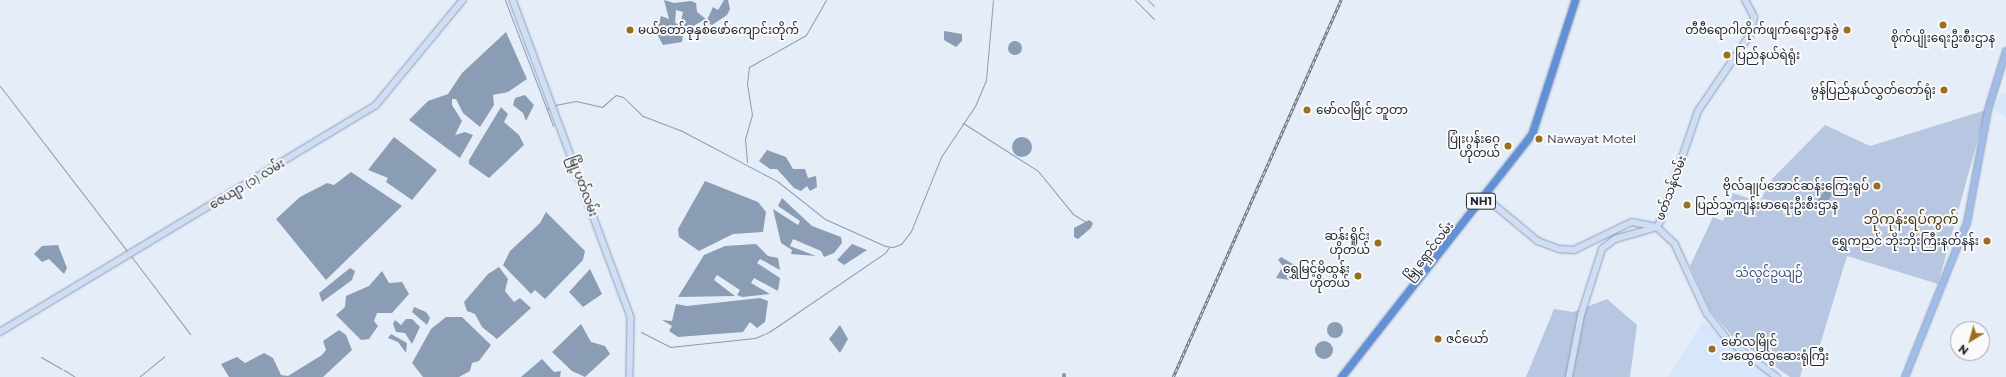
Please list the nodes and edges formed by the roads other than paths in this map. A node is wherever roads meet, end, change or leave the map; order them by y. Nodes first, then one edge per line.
1 (463, 0) edge
2 (513, 0) edge
3 (1575, 0) edge
4 (1745, 0) edge
5 (2006, 51) edge
6 (1485, 197) junction
7 (1657, 226) junction
8 (0, 332) edge
9 (630, 377) edge
10 (1341, 377) edge
11 (1569, 377) edge
12 (1777, 377) edge
13 (1905, 377) edge

1 - 8 street, ဇေယျာ (၁) လမ်း
2 - 9 street, မြို့ပတ်လမ်း
3 - 6 highway, မြို့ရှောင်လမ်း / NH1
4 - 7 street, ဖတ်သန်လမ်း
5 - 13 main road
6 - 7 street
6 - 10 highway, မြို့ရှောင်လမ်း / NH1
7 - 11 street, ဖတ်သန်လမ်း
7 - 12 street

